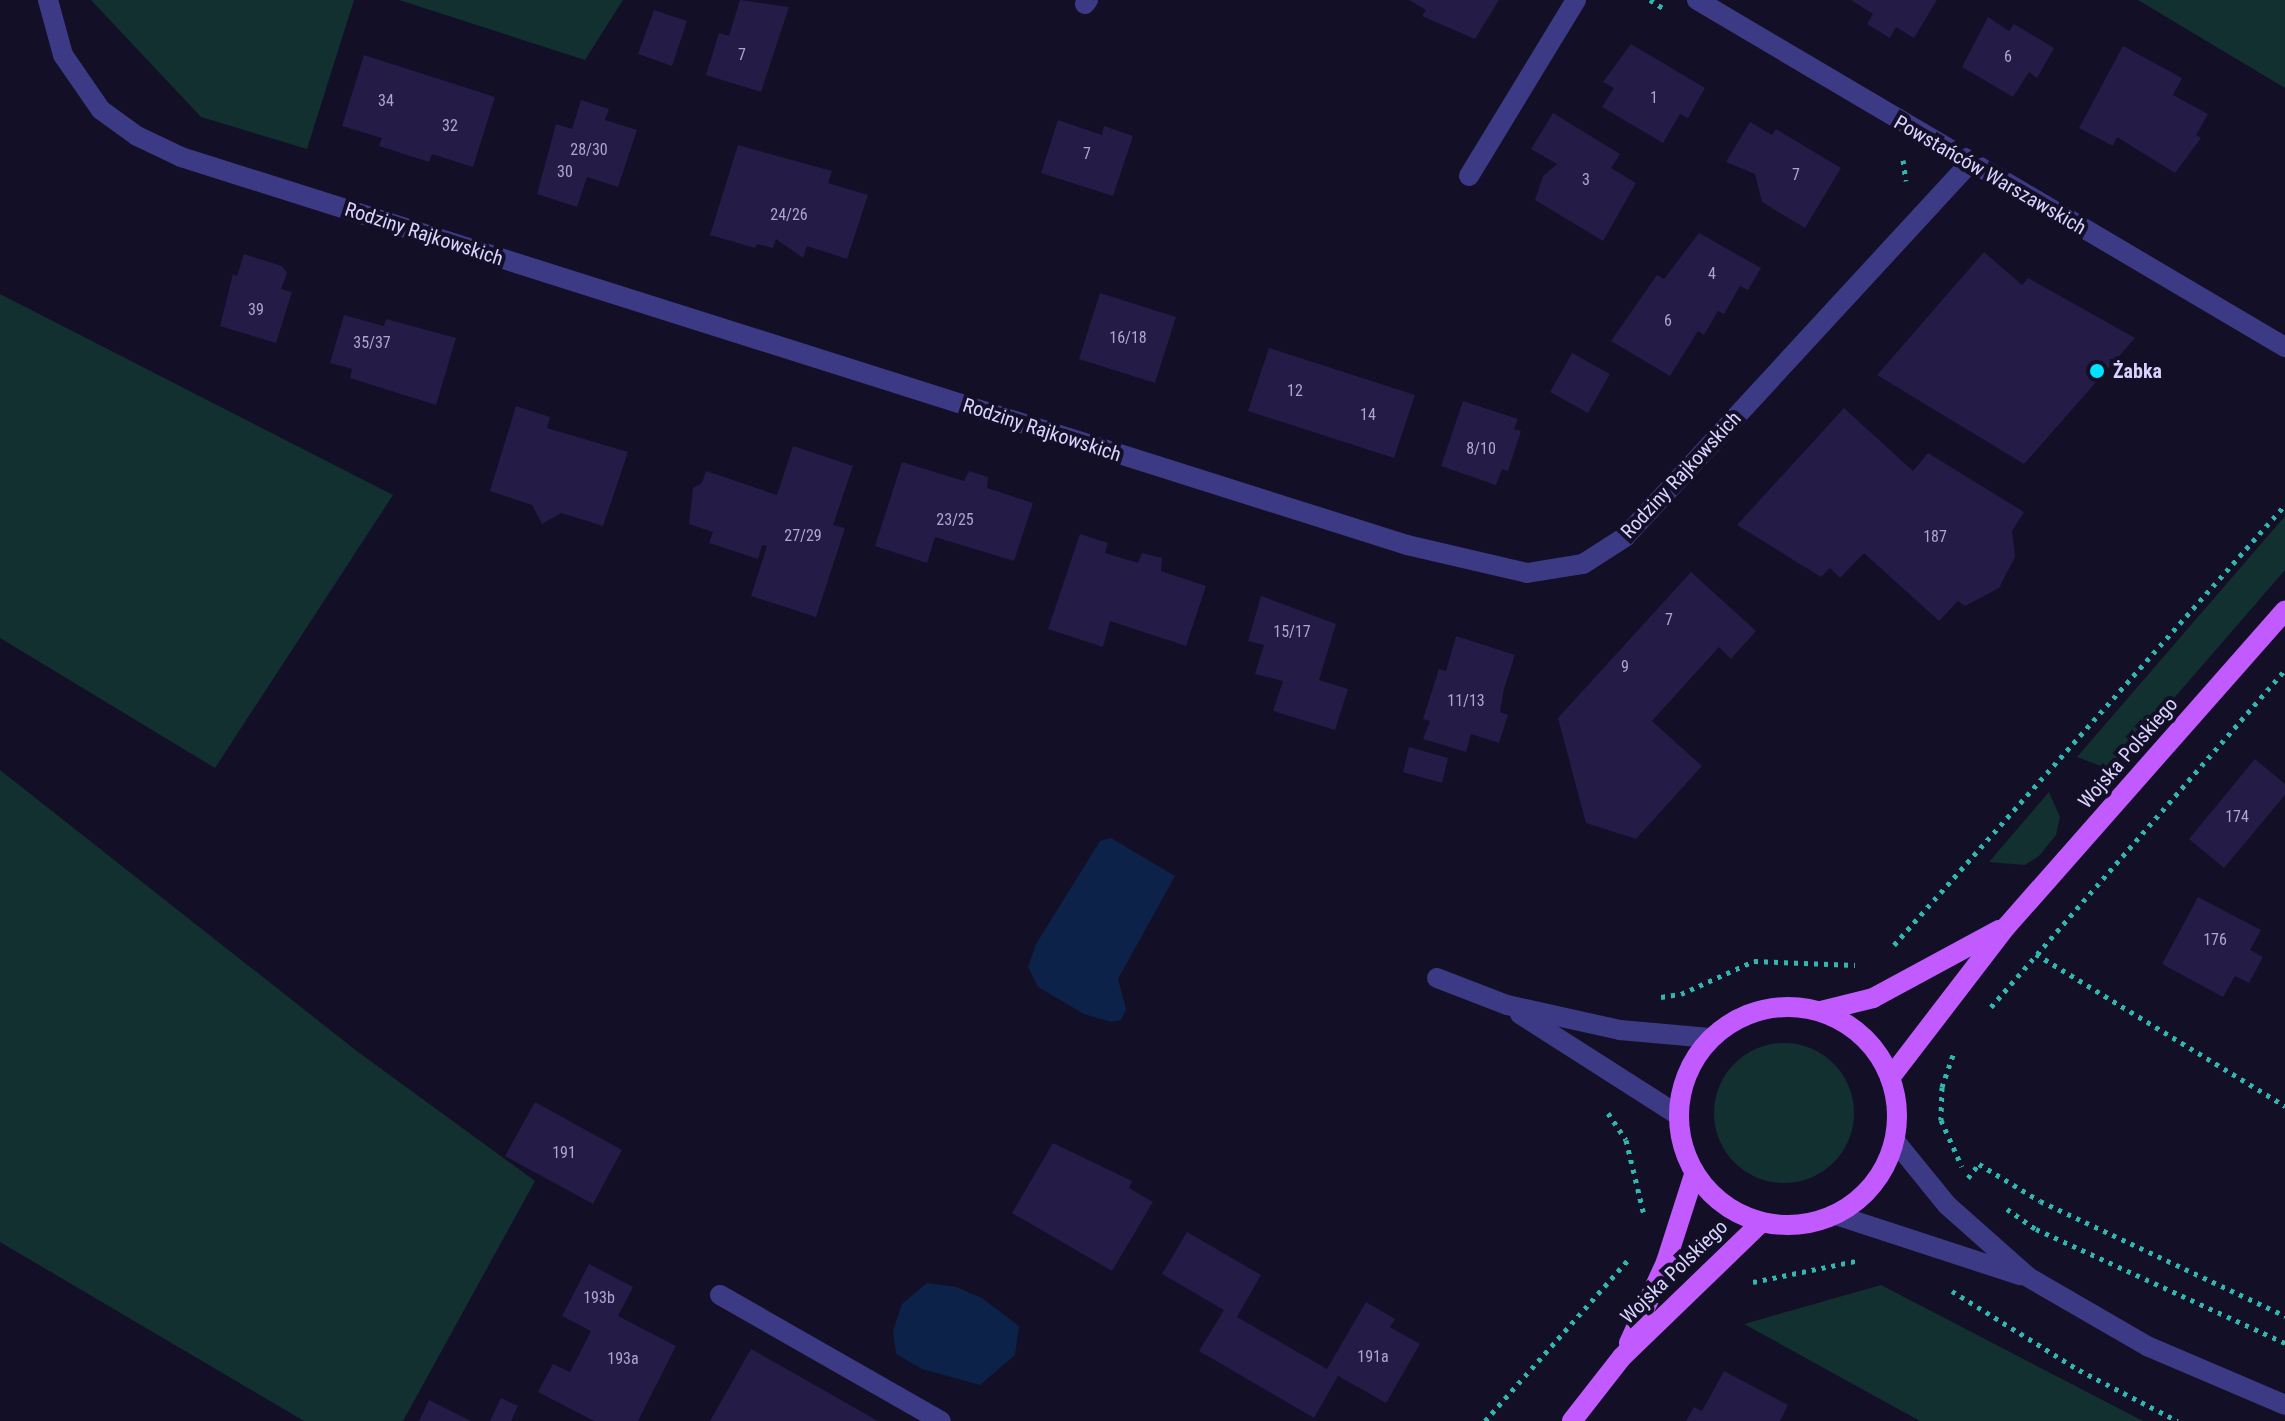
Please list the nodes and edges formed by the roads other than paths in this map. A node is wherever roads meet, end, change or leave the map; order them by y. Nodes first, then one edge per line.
1 (48, 0) edge
2 (1576, 0) edge
3 (1697, 0) edge
4 (1969, 164) junction
5 (1469, 176) dead end
6 (2285, 347) edge
7 (2285, 611) edge
8 (2006, 927) junction
9 (1437, 978) dead end
10 (1507, 1005) junction
11 (1821, 1011) junction
12 (1710, 1038) junction
13 (1890, 1078) junction
14 (1678, 1115) junction
15 (1895, 1141) junction
16 (1694, 1175) junction
17 (1836, 1215) junction
18 (1761, 1223) junction
19 (2028, 1277) junction
20 (720, 1295) dead end
21 (1622, 1357) junction
22 (2285, 1405) edge
23 (1577, 1419) edge
24 (941, 1421) edge

1 - 4 street, Rodziny Rajkowskich
2 - 5 street
3 - 4 street, Powstańców Warszawskich
4 - 6 street, Powstańców Warszawskich
7 - 8 main road, Wojska Polskiego
8 - 11 main road, Wojska Polskiego
8 - 13 main road, Wojska Polskiego
9 - 10 street
10 - 12 street
10 - 14 street
11 - 12 main road
11 - 13 main road
12 - 14 main road
13 - 15 main road
14 - 16 main road
15 - 17 main road
15 - 19 street
16 - 18 main road
16 - 21 main road, Wojska Polskiego
17 - 18 main road
17 - 19 street
18 - 21 main road, Wojska Polskiego
19 - 22 street
20 - 24 street
21 - 23 main road, Wojska Polskiego

